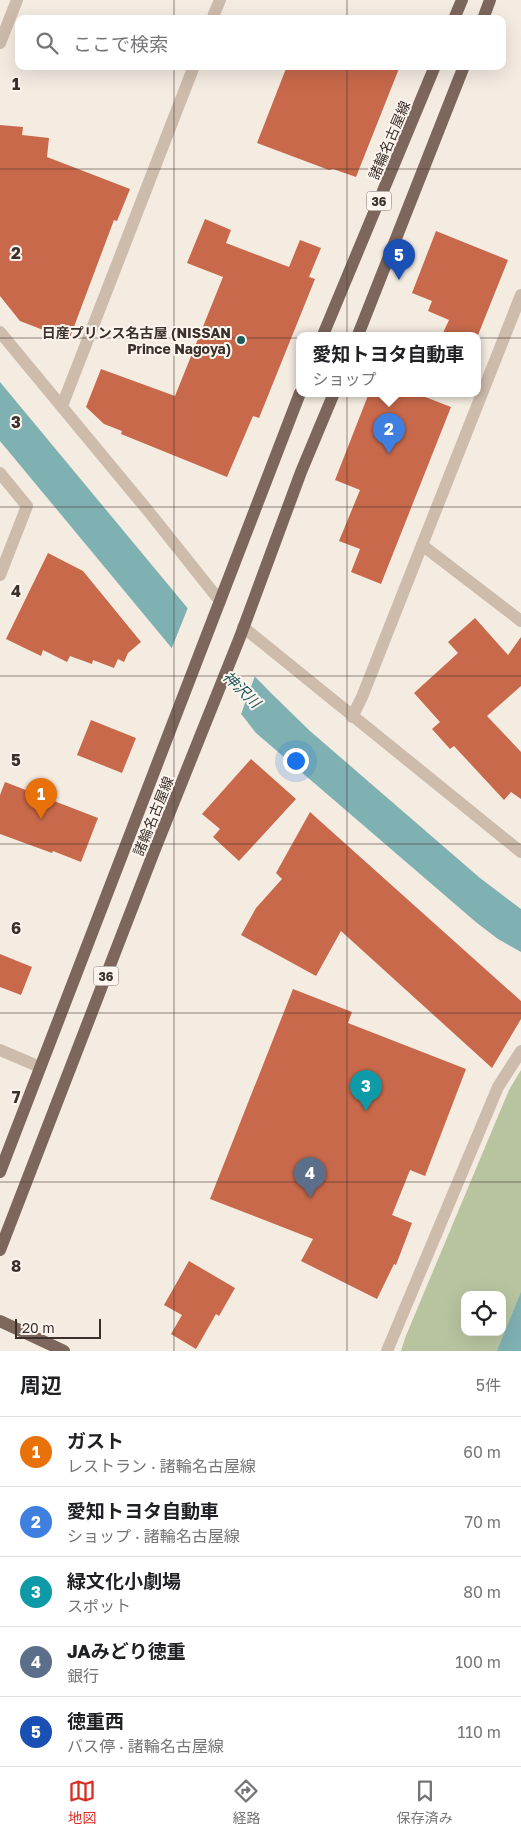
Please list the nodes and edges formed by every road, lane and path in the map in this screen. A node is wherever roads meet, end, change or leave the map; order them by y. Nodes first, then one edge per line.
1 (17, 0) edge
2 (220, 0) edge
3 (462, 0) edge
4 (490, 0) edge
5 (214, 15) edge
6 (456, 15) edge
7 (484, 15) edge
8 (0, 43) edge
9 (192, 70) edge
10 (433, 70) edge
11 (462, 70) edge
12 (521, 295) edge
13 (0, 332) edge
14 (324, 332) edge
15 (359, 332) edge
16 (481, 396) edge
17 (298, 397) edge
18 (332, 397) edge
19 (481, 397) edge
20 (62, 406) junction
21 (0, 473) edge
22 (422, 545) junction
23 (0, 575) edge
24 (220, 601) junction
25 (521, 621) edge
26 (242, 632) junction
27 (352, 716) junction
28 (521, 852) edge
29 (0, 1050) edge
30 (521, 1051) edge
31 (40, 1067) junction
32 (0, 1172) edge
33 (0, 1250) edge
34 (0, 1321) edge
35 (64, 1351) edge
36 (388, 1351) edge

1 - 8 street
2 - 5 street
3 - 6 main road
4 - 7 main road
9 - 20 street
10 - 14 main road, 諸輪名古屋線 / 36
11 - 15 main road, 36
12 - 16 street
13 - 20 street
17 - 24 main road, 諸輪名古屋線 / 36
18 - 26 main road, 諸輪名古屋線 / 36
19 - 22 street
20 - 24 street
21 - 23 street
22 - 25 street
22 - 27 street
24 - 31 main road, 諸輪名古屋線 / 36
26 - 27 street
26 - 33 main road, 諸輪名古屋線 / 36
27 - 28 street
29 - 31 street
30 - 36 street
31 - 32 main road, 諸輪名古屋線 / 36
34 - 35 main road

